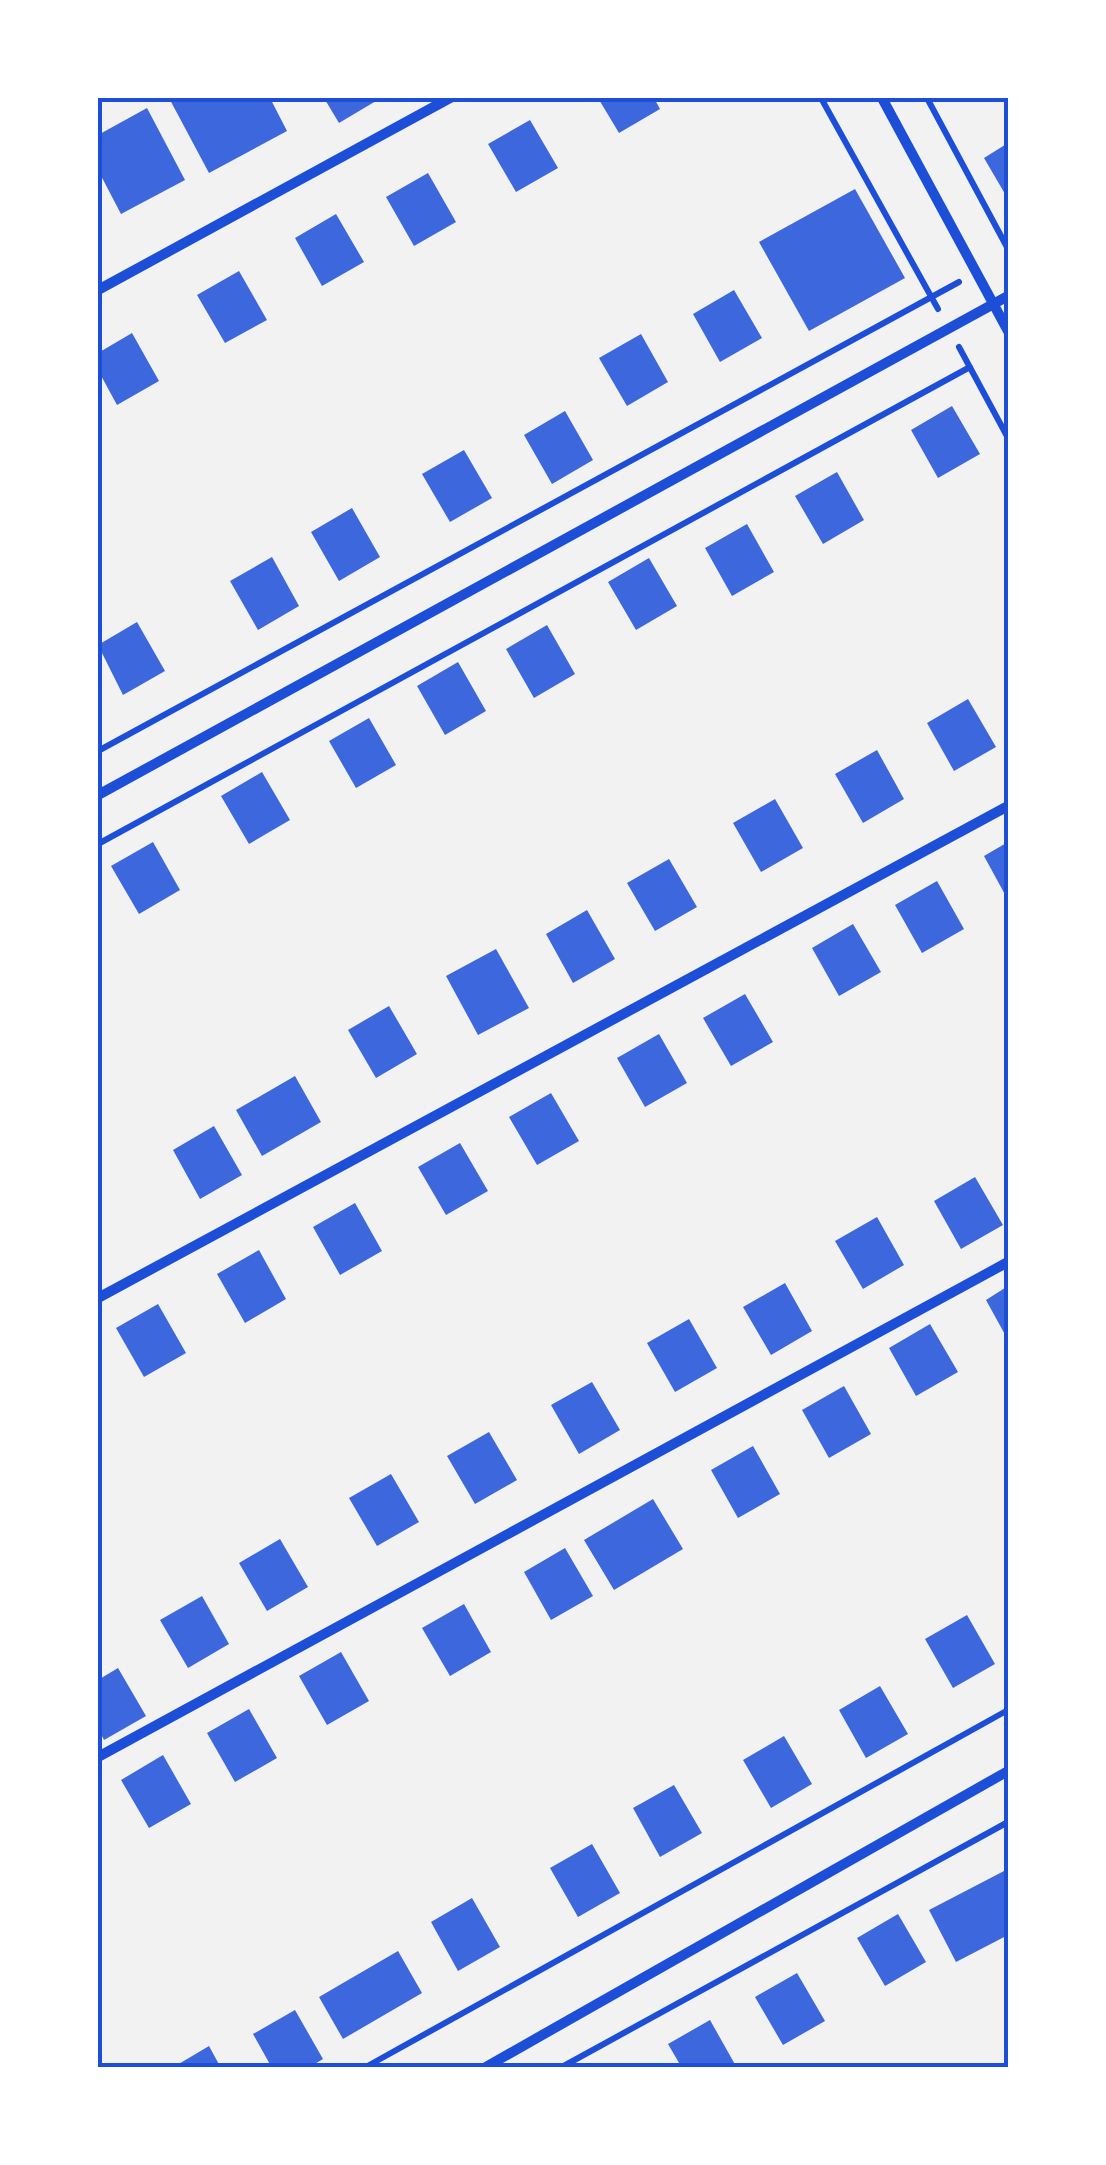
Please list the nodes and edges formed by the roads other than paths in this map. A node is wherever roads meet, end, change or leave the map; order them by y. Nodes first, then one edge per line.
1 (450, 98) edge
2 (882, 98) edge
3 (98, 290) edge
4 (1008, 296) edge
5 (993, 304) junction
6 (1008, 331) edge
7 (98, 795) edge
8 (1008, 806) edge
9 (1008, 1262) edge
10 (98, 1298) edge
11 (98, 1757) edge
12 (1008, 1771) edge
13 (484, 2068) edge

1 - 3 street
2 - 5 street
4 - 5 street
5 - 6 street
5 - 7 street
8 - 10 street
9 - 11 street
12 - 13 street

